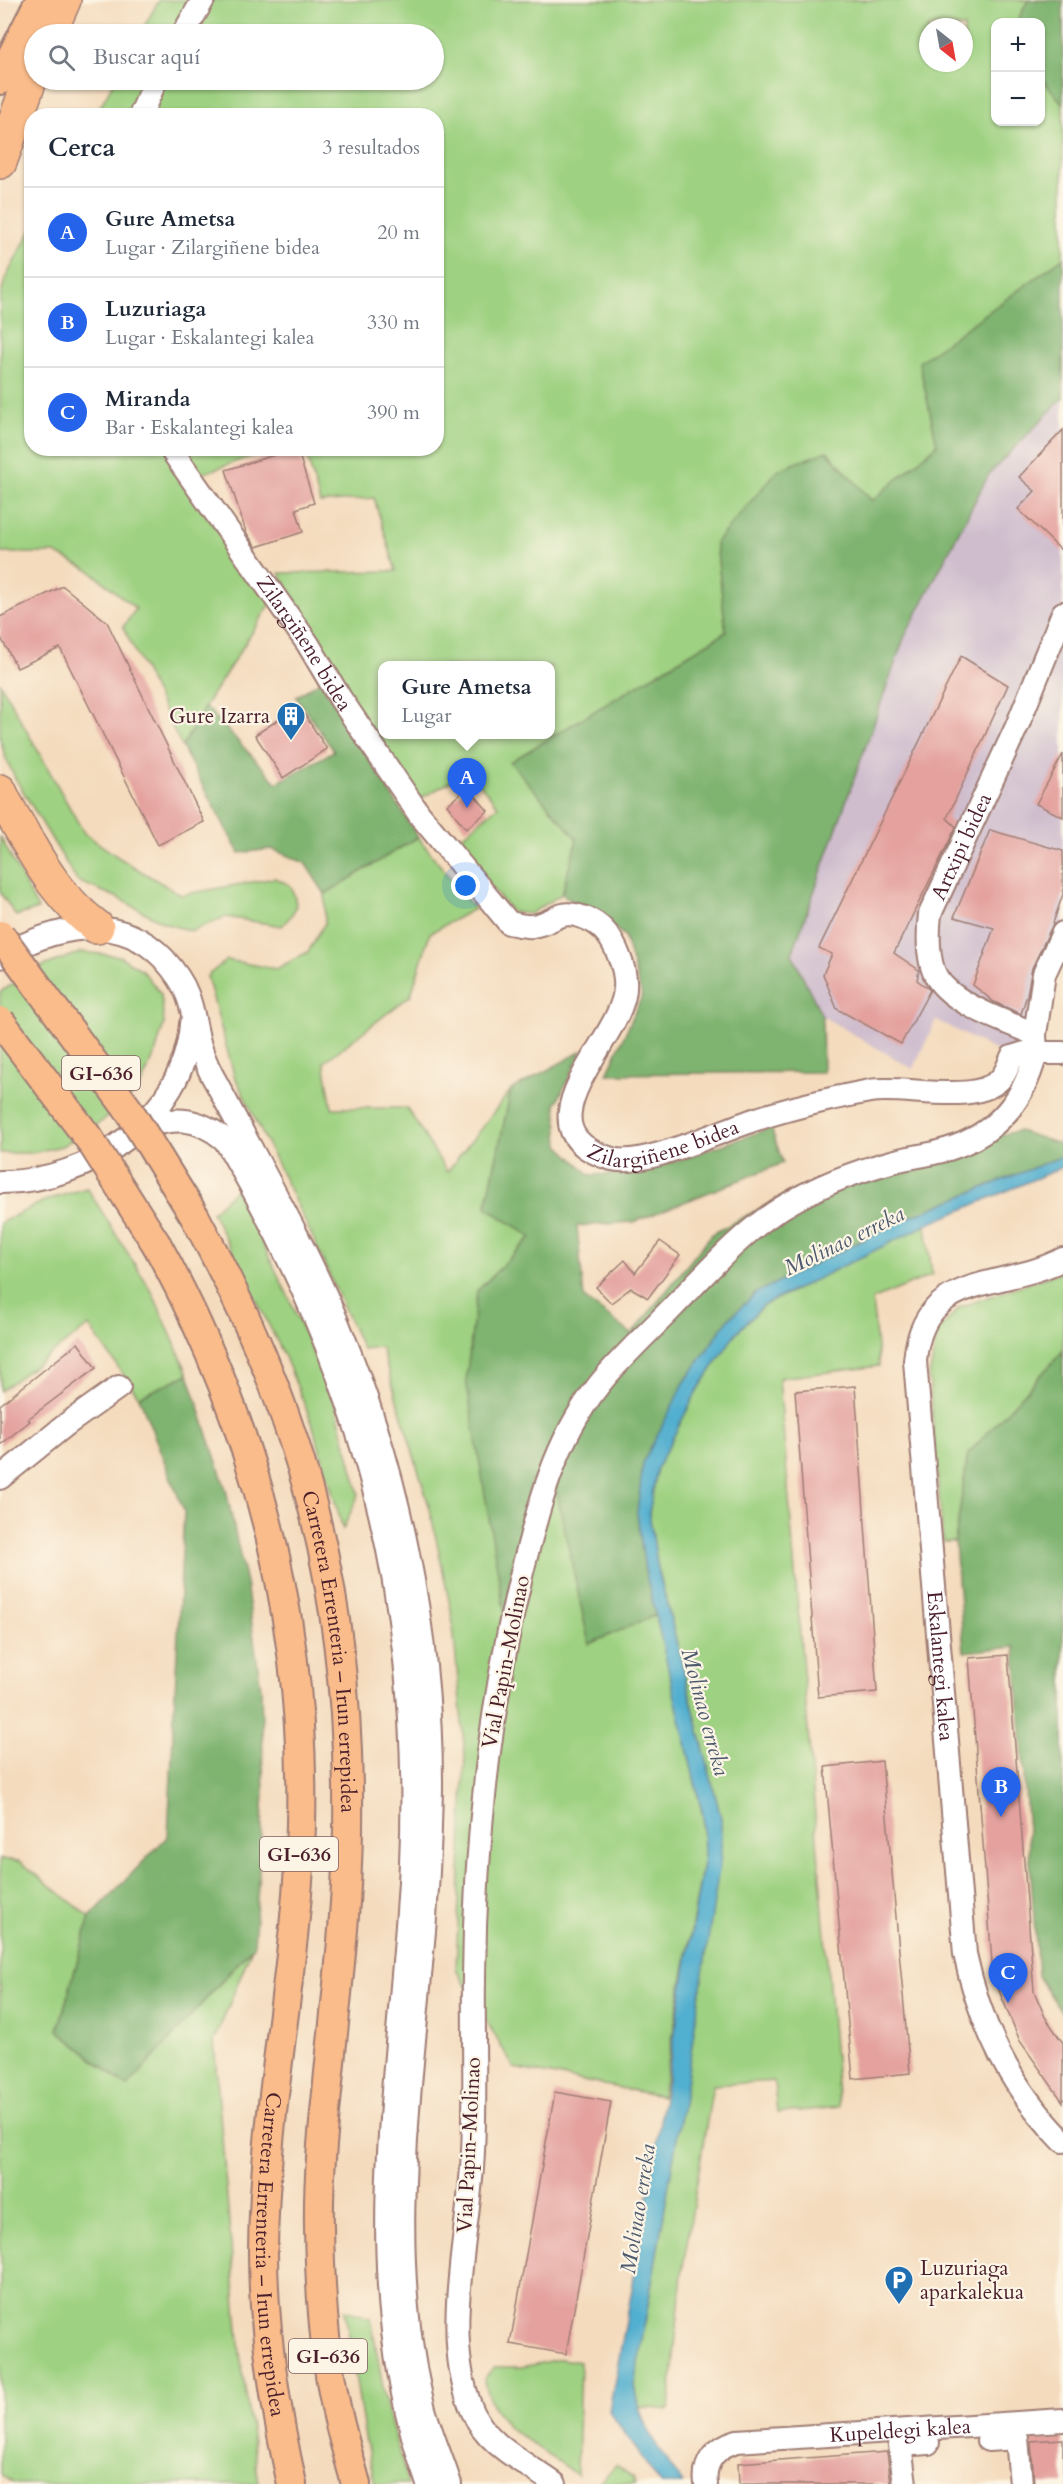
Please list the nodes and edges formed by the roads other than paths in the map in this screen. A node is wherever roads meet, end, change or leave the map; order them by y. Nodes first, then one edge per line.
1 (40, 0) edge
2 (64, 0) edge
3 (203, 0) edge
4 (28, 24) edge
5 (53, 24) edge
6 (189, 24) edge
7 (24, 32) edge
8 (0, 80) edge
9 (26, 90) edge
10 (152, 90) edge
11 (144, 108) edge
12 (0, 162) edge
13 (176, 456) edge
14 (1063, 614) edge
15 (0, 791) edge
16 (97, 927) junction
17 (1063, 933) edge
18 (0, 935) edge
19 (0, 957) edge
20 (190, 1002) junction
21 (0, 1021) edge
22 (1036, 1044) junction
23 (1063, 1053) edge
24 (138, 1129) junction
25 (234, 1136) junction
26 (246, 1157) junction
27 (6, 1185) edge
28 (1063, 1259) edge
29 (119, 1387) dead end
30 (0, 1478) edge
31 (1062, 2141) edge
32 (1063, 2420) edge
33 (292, 2484) edge
34 (356, 2484) edge
35 (428, 2484) edge
36 (450, 2484) edge
37 (555, 2484) edge
38 (706, 2484) edge
39 (905, 2484) edge
40 (1021, 2484) edge

1 - 4 main road
2 - 5 highway
3 - 6 street
7 - 8 main road
9 - 12 highway
10 - 11 street
13 - 22 street, Zilargiñene bidea
14 - 22 street, Artxipi bidea
15 - 16 highway
16 - 19 street
16 - 20 street
17 - 22 street
18 - 34 main road, Carretera Errenteria – Irun errepidea / GI-636, bridge
20 - 24 street
20 - 25 street
21 - 33 main road, Carretera Errenteria – Irun errepidea / GI-636, bridge
22 - 23 street, Artxipi bidea
22 - 37 street, Vial Papin-Molinao
24 - 25 street
24 - 27 street
25 - 26 street
26 - 35 street
26 - 36 street
28 - 31 street, Eskalantegi kalea
29 - 30 street
32 - 38 street, Kupeldegi kalea
39 - 40 street

